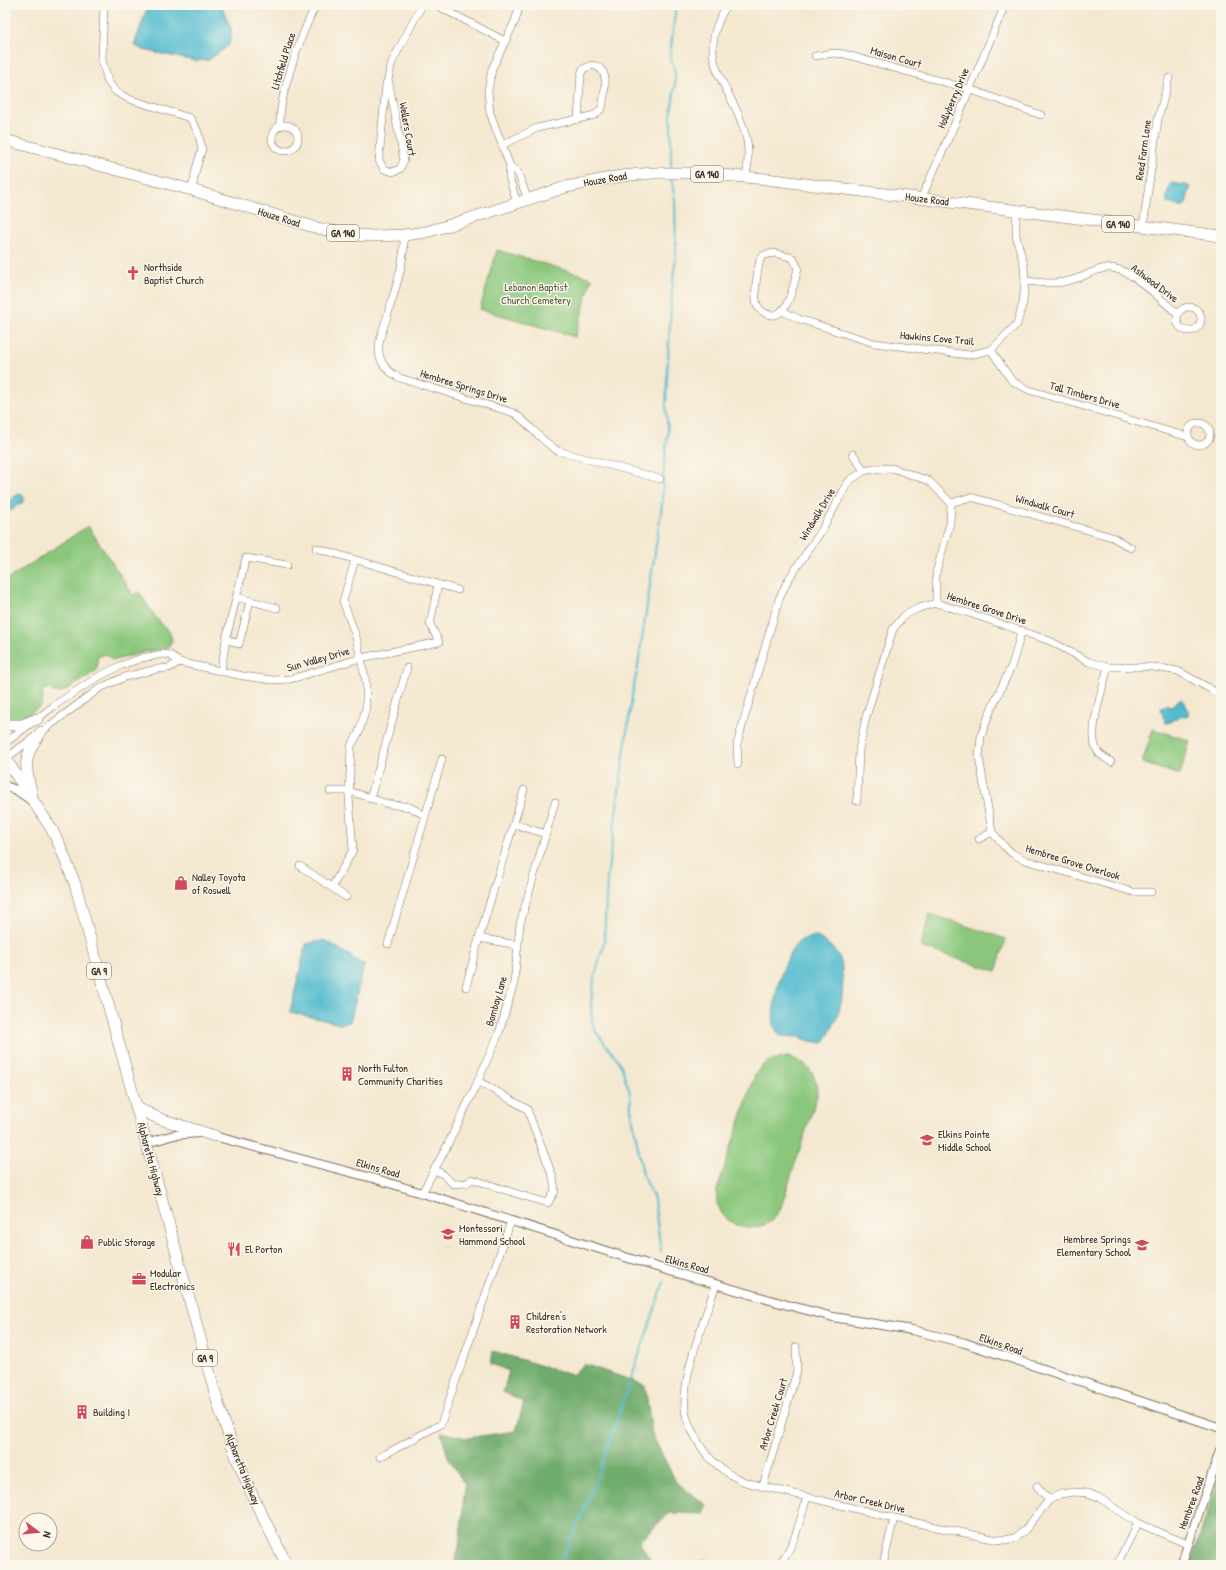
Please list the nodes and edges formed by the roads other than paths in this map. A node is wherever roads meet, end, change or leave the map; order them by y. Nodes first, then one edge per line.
1 (104, 5) edge
2 (316, 5) edge
3 (422, 5) edge
4 (436, 5) edge
5 (520, 5) edge
6 (727, 5) edge
7 (1005, 5) edge
8 (505, 41) junction
9 (815, 56) dead end
10 (1169, 78) dead end
11 (388, 79) junction
12 (969, 89) junction
13 (1041, 115) dead end
14 (578, 119) junction
15 (280, 126) dead end
16 (5, 140) edge
17 (502, 145) junction
18 (510, 166) junction
19 (746, 178) junction
20 (192, 190) junction
21 (921, 198) junction
22 (522, 201) junction
23 (1016, 211) junction
24 (1143, 227) junction
25 (404, 235) junction
26 (1221, 236) edge
27 (1025, 281) junction
28 (782, 311) junction
29 (1178, 314) dead end
30 (991, 350) junction
31 (1188, 437) dead end
32 (853, 454) dead end
33 (864, 471) junction
34 (660, 479) dead end
35 (951, 503) junction
36 (316, 548) dead end
37 (1131, 548) dead end
38 (355, 560) junction
39 (287, 565) dead end
40 (438, 585) junction
41 (458, 590) dead end
42 (236, 597) junction
43 (250, 601) junction
44 (936, 603) junction
45 (277, 608) dead end
46 (1022, 630) junction
47 (226, 639) junction
48 (361, 658) junction
49 (179, 662) junction
50 (1108, 667) junction
51 (407, 668) dead end
52 (221, 671) junction
53 (1221, 694) edge
54 (36, 719) junction
55 (5, 725) edge
56 (41, 732) junction
57 (5, 743) edge
58 (5, 759) edge
59 (442, 759) dead end
60 (1111, 762) dead end
61 (738, 764) dead end
62 (5, 786) edge
63 (524, 790) dead end
64 (330, 791) dead end
65 (349, 791) junction
66 (370, 798) junction
67 (857, 801) dead end
68 (555, 802) dead end
69 (35, 803) junction
70 (424, 815) junction
71 (514, 824) junction
72 (992, 832) junction
73 (546, 834) junction
74 (979, 839) dead end
75 (300, 866) dead end
76 (332, 887) junction
77 (1151, 892) dead end
78 (346, 897) dead end
79 (479, 938) junction
80 (388, 944) dead end
81 (518, 947) junction
82 (466, 987) dead end
83 (478, 1081) junction
84 (137, 1108) junction
85 (215, 1136) junction
86 (147, 1144) junction
87 (434, 1169) junction
88 (422, 1193) junction
89 (511, 1221) junction
90 (716, 1284) junction
91 (796, 1347) dead end
92 (1221, 1428) edge
93 (1221, 1448) edge
94 (380, 1457) dead end
95 (763, 1486) junction
96 (1037, 1486) dead end
97 (807, 1497) junction
98 (1049, 1500) junction
99 (894, 1518) junction
100 (1138, 1523) junction
101 (1187, 1544) junction
102 (287, 1565) edge
103 (694, 1565) edge
104 (709, 1565) edge
105 (778, 1565) edge
106 (883, 1565) edge
107 (1117, 1565) edge
108 (1181, 1565) edge

1 - 20 street
2 - 15 street, Litchfield Place
3 - 11 street, Wellers Court
4 - 8 street
5 - 8 street
6 - 19 street
7 - 12 street, Hollyberry Drive
8 - 17 street
9 - 12 street, Maison Court
10 - 24 street, Reed Farm Lane
11 - 11 street, Wellers Court
12 - 13 street, Maison Court
12 - 21 street, Hollyberry Drive
14 - 14 street
14 - 17 street
16 - 20 main road, Houze Road / GA 140
17 - 18 street
18 - 22 street
18 - 22 street
19 - 21 main road, Houze Road / GA 140
19 - 22 main road, Houze Road / GA 140
20 - 25 main road, Houze Road / GA 140
21 - 23 main road, Houze Road / GA 140
22 - 25 main road, Houze Road / GA 140
23 - 24 main road, Houze Road / GA 140
23 - 27 street
24 - 26 main road, Houze Road / GA 140
25 - 34 street, Hembree Springs Drive
27 - 29 street, Ashwood Drive
27 - 30 street
28 - 28 street
28 - 30 street, Hawkins Cove Trail
30 - 31 street, Tall Timbers Drive
32 - 33 street
33 - 35 street, Windwalk Drive
33 - 61 street, Windwalk Drive
35 - 37 street, Windwalk Court
35 - 44 street
36 - 38 street
38 - 40 street
38 - 48 street
39 - 42 street
40 - 41 street
40 - 48 street, Sun Valley Drive
42 - 43 street
42 - 47 street
43 - 45 street
43 - 47 street
44 - 46 street, Hembree Grove Drive
44 - 67 street, Hembree Grove Drive
46 - 50 street, Hembree Grove Drive
46 - 72 street
47 - 52 street
48 - 52 street, Sun Valley Drive
48 - 65 street
49 - 52 street, Sun Valley Drive
49 - 54 street, Sun Valley Drive
49 - 56 street
50 - 53 street, Hembree Grove Drive
50 - 60 street
51 - 66 street
54 - 55 main road
54 - 57 street, Sun Valley Drive
56 - 58 street
56 - 69 main road
58 - 69 main road, Alpharetta Highway / GA 9
59 - 70 street
62 - 69 street
63 - 71 street
64 - 65 street
65 - 66 street
65 - 76 street
66 - 70 street
68 - 73 street, Bombay Lane
69 - 84 main road, Alpharetta Highway / GA 9
70 - 80 street
71 - 73 street
71 - 79 street
72 - 74 street
72 - 77 street, Hembree Grove Overlook
73 - 81 street, Bombay Lane
75 - 76 street
76 - 78 street
79 - 81 street
79 - 82 street
81 - 83 street, Bombay Lane
83 - 87 street, Bombay Lane
83 - 87 street
84 - 85 main road
84 - 86 main road, Alpharetta Highway / GA 9
85 - 86 street, Elkins Road
85 - 88 street, Elkins Road
86 - 102 main road, Alpharetta Highway / GA 9
87 - 88 street, Bombay Lane
88 - 89 street, Elkins Road
89 - 90 street, Elkins Road
89 - 94 street
90 - 92 street, Elkins Road
90 - 95 street, Arbor Creek Drive
91 - 95 street, Arbor Creek Court
93 - 101 street, Hembree Road
95 - 97 street, Arbor Creek Drive
96 - 98 street
97 - 99 street, Arbor Creek Drive
97 - 105 street
98 - 99 street, Arbor Creek Drive
98 - 100 street
99 - 106 street
100 - 101 street
100 - 107 street
101 - 108 street, Hembree Road
103 - 104 street

